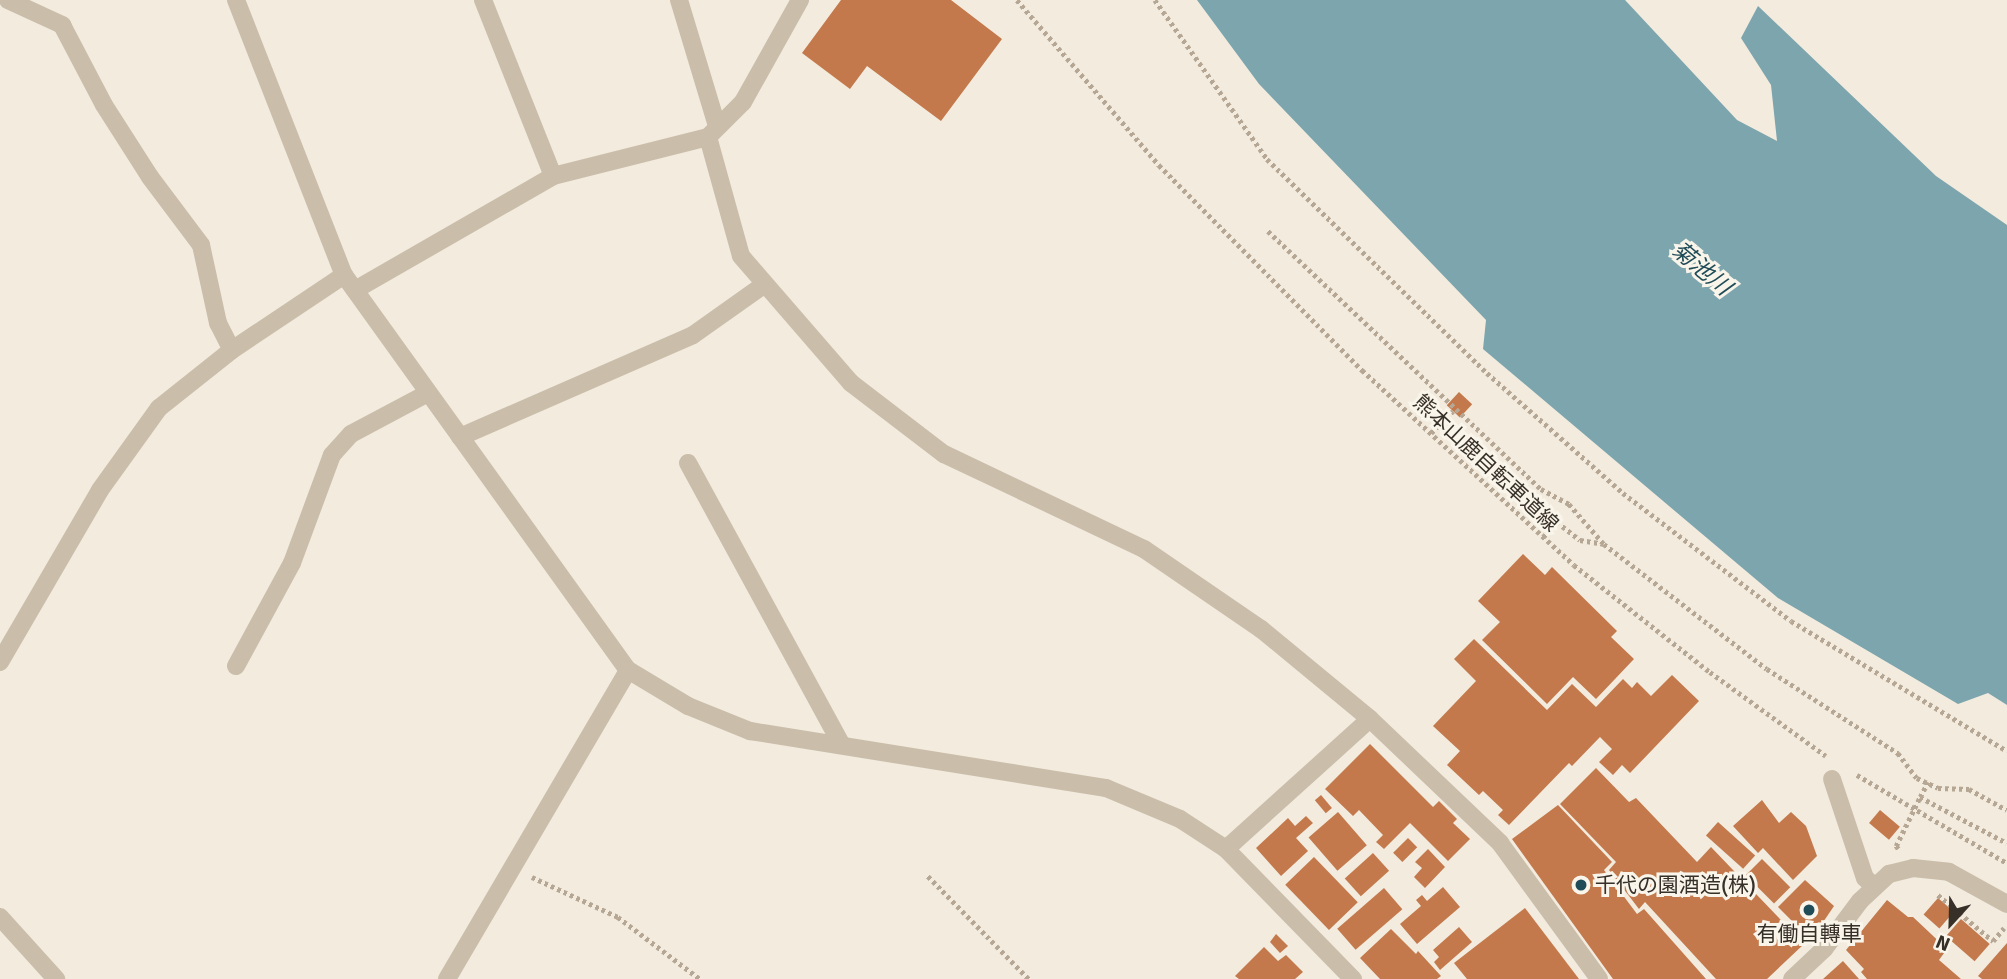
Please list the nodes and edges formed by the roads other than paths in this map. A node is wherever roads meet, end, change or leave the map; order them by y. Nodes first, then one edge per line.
1 (8, 0) edge
2 (236, 0) edge
3 (483, 0) edge
4 (679, 0) edge
5 (800, 0) edge
6 (712, 132) junction
7 (553, 176) junction
8 (344, 275) junction
9 (765, 284) junction
10 (355, 290) junction
11 (232, 351) junction
12 (428, 393) junction
13 (460, 437) junction
14 (688, 463) dead end
15 (0, 662) edge
16 (236, 666) dead end
17 (628, 670) junction
18 (1370, 719) junction
19 (842, 745) junction
20 (1837, 769) road end
21 (1226, 849) junction
22 (1875, 887) junction
23 (2007, 904) edge
24 (0, 917) edge
25 (56, 979) edge
26 (447, 979) edge
27 (1353, 979) edge
28 (1599, 979) edge
29 (1792, 979) edge

1 - 11 street
2 - 8 street
3 - 7 street
4 - 6 street
5 - 6 street
6 - 7 street
6 - 9 street
7 - 10 street
8 - 10 street
8 - 11 street
9 - 13 street
9 - 18 street
10 - 12 street
11 - 15 street
12 - 13 street
12 - 16 street
13 - 17 street
14 - 19 street
17 - 19 street
17 - 26 street
18 - 21 street
18 - 28 street
19 - 21 street
20 - 22 street
21 - 27 street
22 - 23 street
22 - 29 street
24 - 25 street

